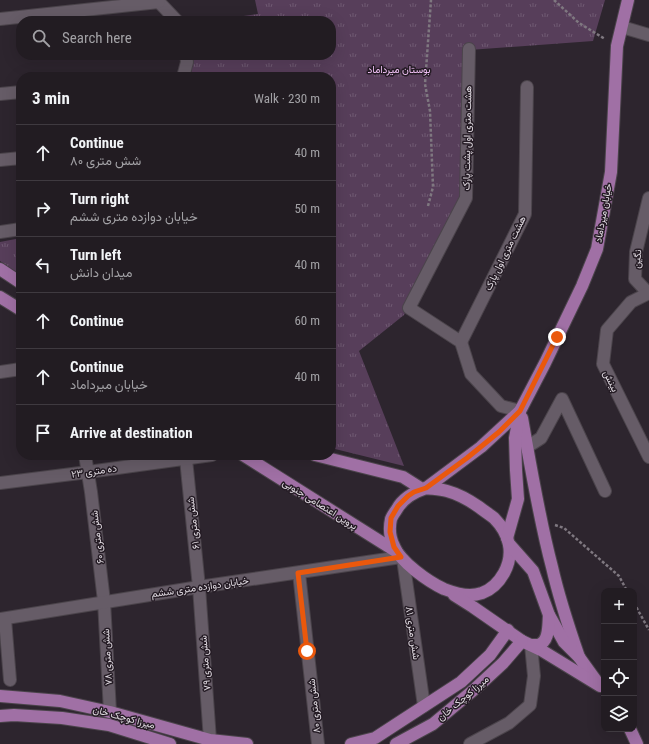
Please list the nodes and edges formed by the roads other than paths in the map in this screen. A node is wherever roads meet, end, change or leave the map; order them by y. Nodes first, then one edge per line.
1 (628, 0) edge
2 (158, 1) edge
3 (26, 16) edge
4 (173, 16) edge
5 (16, 17) edge
6 (0, 19) edge
7 (622, 27) junction
8 (649, 35) edge
9 (469, 49) dead end
10 (187, 60) edge
11 (184, 72) edge
12 (527, 87) dead end
13 (16, 92) edge
14 (0, 94) edge
15 (16, 158) edge
16 (0, 160) edge
17 (649, 198) edge
18 (648, 211) edge
19 (16, 230) edge
20 (0, 232) edge
21 (0, 269) edge
22 (16, 280) edge
23 (648, 293) edge
24 (0, 297) edge
25 (16, 307) edge
26 (461, 342) junction
27 (16, 370) edge
28 (0, 372) edge
29 (520, 411) junction
30 (527, 447) junction
31 (649, 457) edge
32 (86, 460) edge
33 (178, 460) edge
34 (186, 460) edge
35 (251, 460) edge
36 (335, 460) edge
37 (88, 472) junction
38 (0, 483) edge
39 (424, 489) junction
40 (605, 491) dead end
41 (508, 541) junction
42 (401, 556) junction
43 (298, 573) junction
44 (199, 587) junction
45 (444, 589) junction
46 (104, 602) junction
47 (549, 615) junction
48 (2, 619) edge
49 (508, 630) junction
50 (527, 643) junction
51 (579, 657) junction
52 (10, 680) dead end
53 (601, 688) edge
54 (601, 688) edge
55 (0, 696) edge
56 (424, 706) junction
57 (110, 712) junction
58 (0, 716) edge
59 (631, 732) edge
60 (210, 740) junction
61 (170, 744) edge
62 (247, 744) edge
63 (318, 744) edge
64 (351, 744) edge
65 (396, 744) edge
66 (470, 744) edge
67 (637, 744) edge

1 - 7 main road, خیابان میرداماد
2 - 3 street
2 - 4 street
5 - 6 street
7 - 8 street
7 - 29 main road, خیابان میرداماد
9 - 26 street, هشت متری اول پشت پارک
10 - 11 street
12 - 26 street, هشت متری اول پارک
13 - 14 street
15 - 16 street
17 - 18 street, نگین
18 - 23 street, نگین
19 - 20 street
21 - 22 main road
23 - 31 street, بینش
24 - 25 main road
26 - 29 street
27 - 28 street
29 - 30 main road
29 - 39 main road
29 - 41 main road
30 - 40 street
30 - 51 main road
32 - 37 street, شش متری ۶۰
33 - 37 street, ده متری ۲۳
34 - 44 street, شش متری ۶۱
35 - 42 main road, پروین اعتصامی جنوبی
36 - 39 main road
37 - 38 street, ده متری ۲۳
37 - 46 street, شش متری ۶۰
39 - 41 main road
39 - 42 main road
41 - 45 main road
41 - 47 main road
42 - 43 street, خیابان دوازده متری ششم
42 - 45 main road
42 - 56 street, شش متری ۸۱
43 - 44 street, خیابان دوازده متری ششم
43 - 63 street, شش متری ۸۰
44 - 46 street, خیابان دوازده متری ششم
44 - 60 street, شش متری ۷۹
45 - 49 main road
46 - 48 street, خیابان دوازده متری ششم
46 - 57 street, شش متری ۷۸
47 - 50 main road
47 - 51 main road
48 - 52 street
49 - 50 main road
49 - 56 main road, میرزا کوچک خان
50 - 54 main road
50 - 65 main road, میرزا کوچک خان
50 - 66 street
51 - 53 main road
55 - 57 main road, میرزا کوچک خان
56 - 64 main road, میرزا کوچک خان
57 - 60 main road, میرزا کوچک خان
58 - 61 main road, میرزا کوچک خان
59 - 67 main road
60 - 62 main road, میرزا کوچک خان

